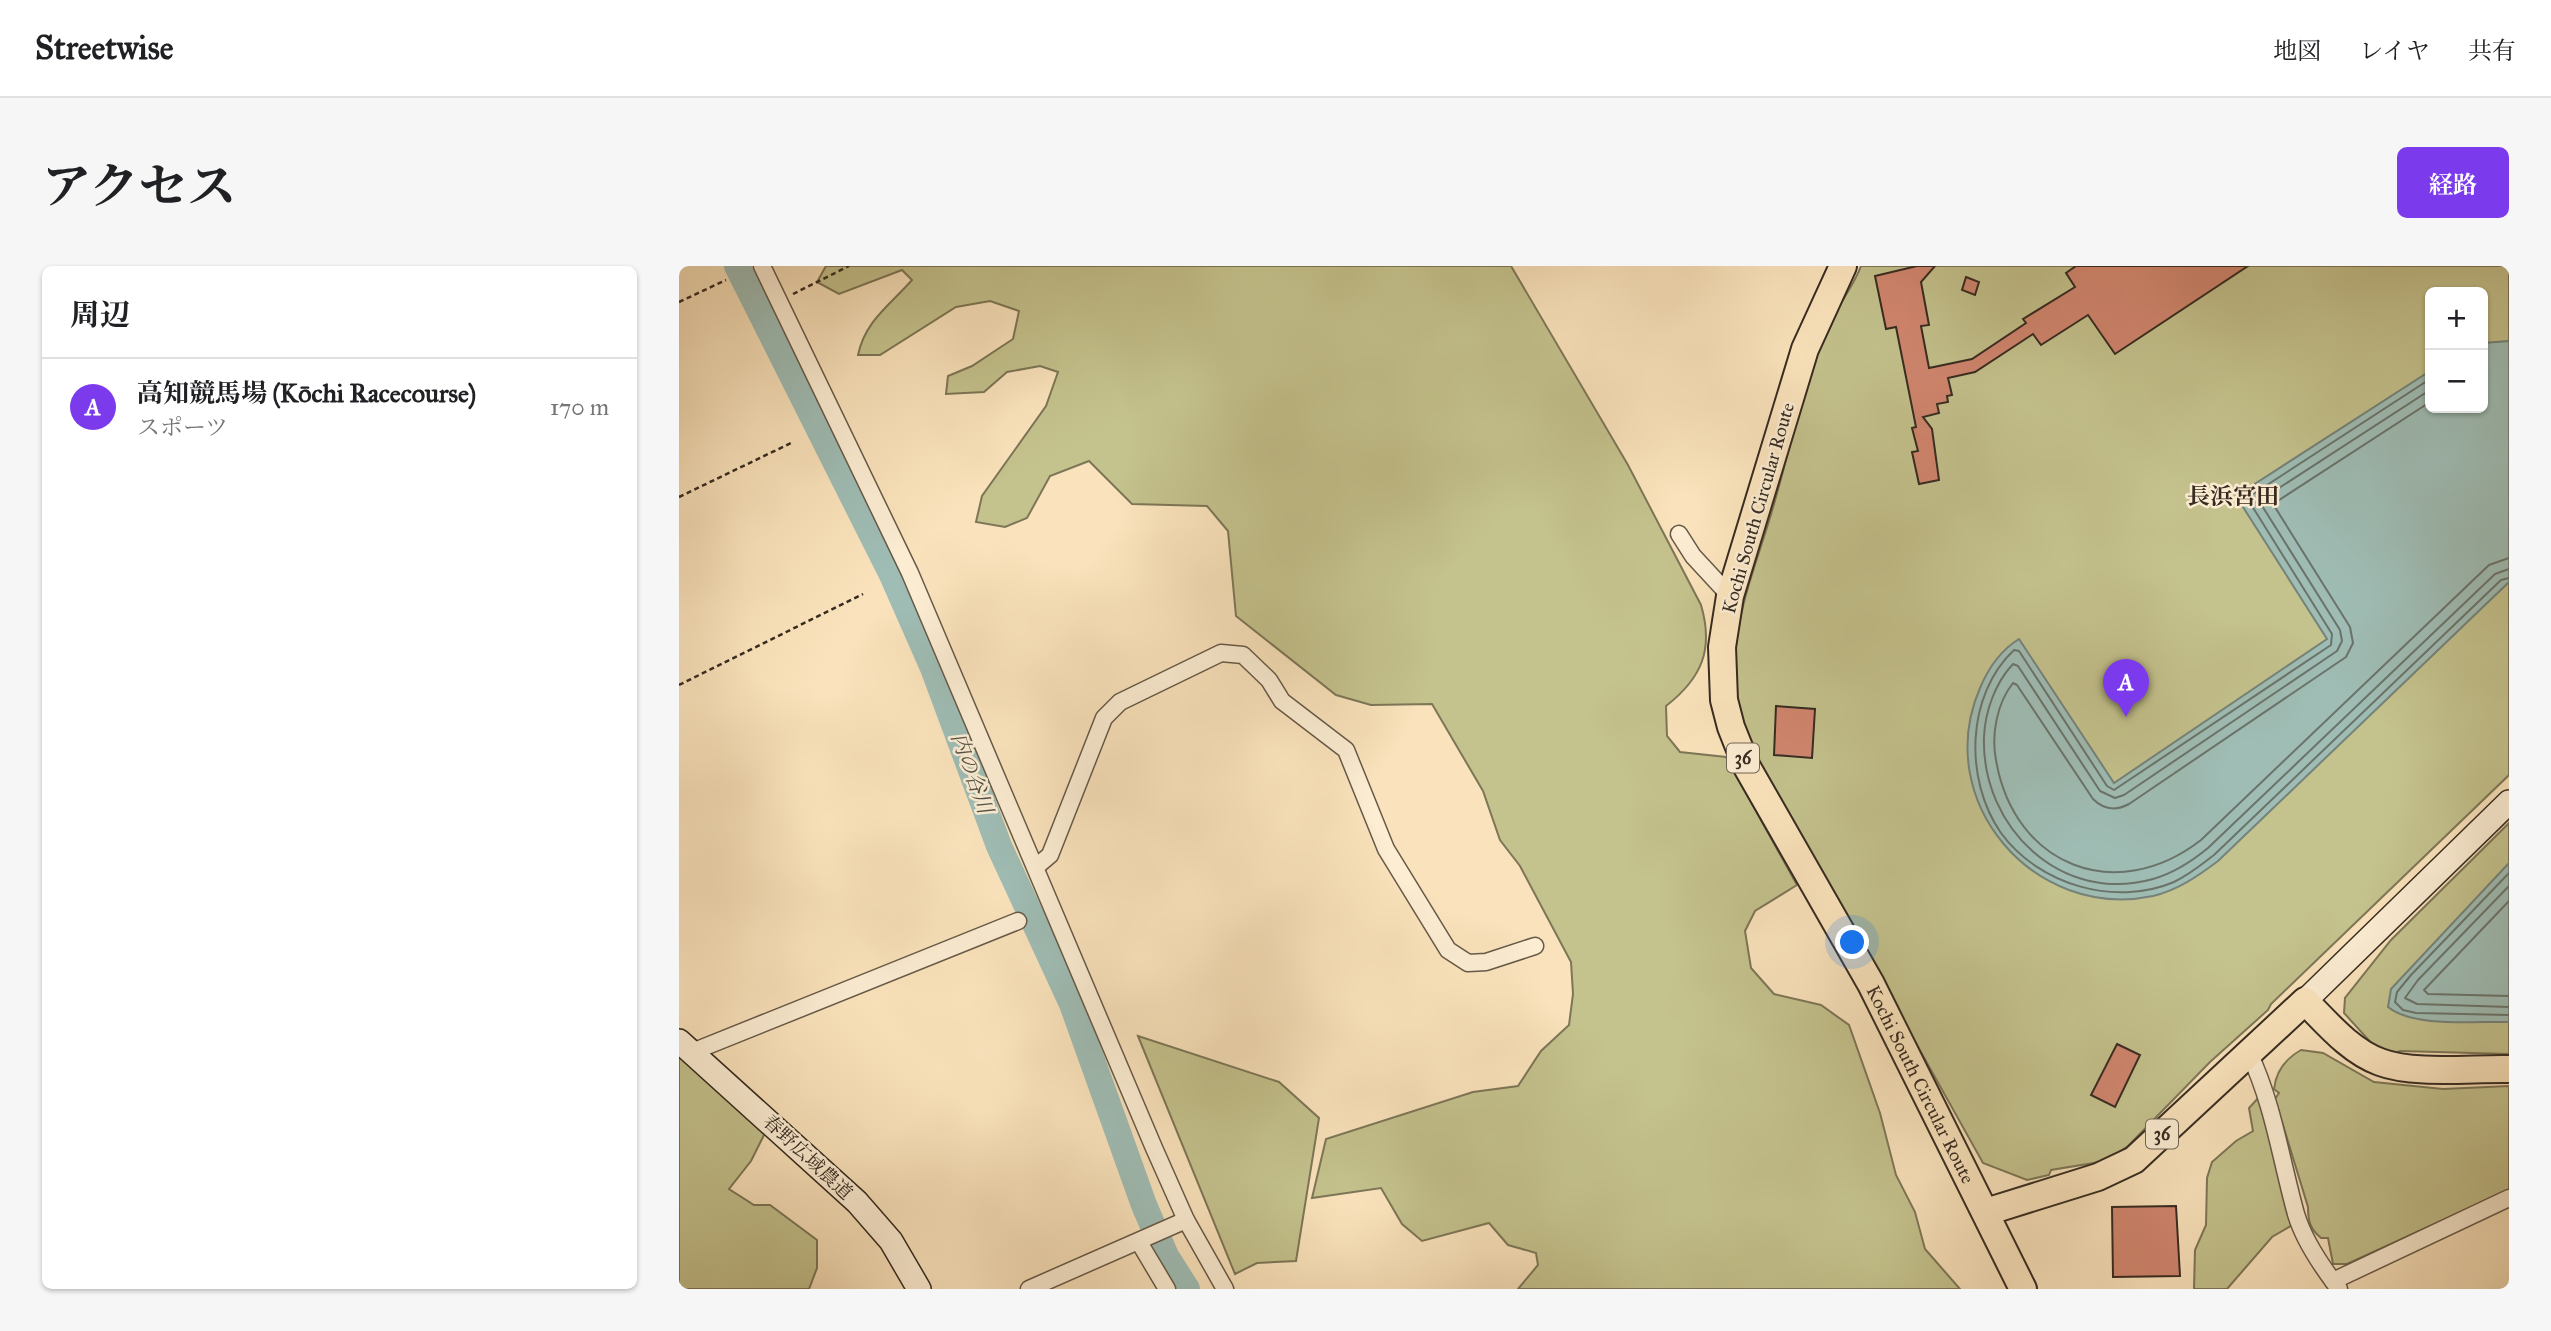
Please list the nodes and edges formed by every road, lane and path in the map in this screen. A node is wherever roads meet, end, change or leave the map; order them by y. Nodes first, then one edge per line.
1 (762, 266) edge
2 (849, 266) edge
3 (1843, 266) edge
4 (726, 280) dead end
5 (779, 301) junction
6 (679, 302) edge
7 (791, 443) dead end
8 (679, 498) edge
9 (1679, 534) dead end
10 (863, 594) dead end
11 (1730, 596) junction
12 (679, 685) edge
13 (2509, 802) edge
14 (1037, 866) junction
15 (1017, 921) dead end
16 (1535, 946) dead end
17 (2305, 1001) junction
18 (685, 1047) edge
19 (2249, 1053) junction
20 (2509, 1069) edge
21 (2509, 1198) edge
22 (1986, 1212) junction
23 (1182, 1222) junction
24 (1142, 1240) junction
25 (2336, 1285) edge
26 (919, 1289) edge
27 (1029, 1289) edge
28 (1167, 1289) edge
29 (1225, 1289) edge
30 (2023, 1289) edge

1 - 5 street
2 - 5 path
3 - 11 main road, Kochi South Circular Route / 36
4 - 6 path
5 - 14 street
7 - 8 path
9 - 11 street
10 - 12 path
11 - 22 main road, Kochi South Circular Route / 36
13 - 17 street
14 - 16 street
14 - 23 street
15 - 18 street
17 - 19 main road, 36
17 - 20 main road
18 - 26 street, 春野広域農道
19 - 22 main road, 36
19 - 25 street
21 - 25 street
22 - 30 main road, Kochi South Circular Route
23 - 24 street
23 - 29 street
24 - 27 street
24 - 28 street

